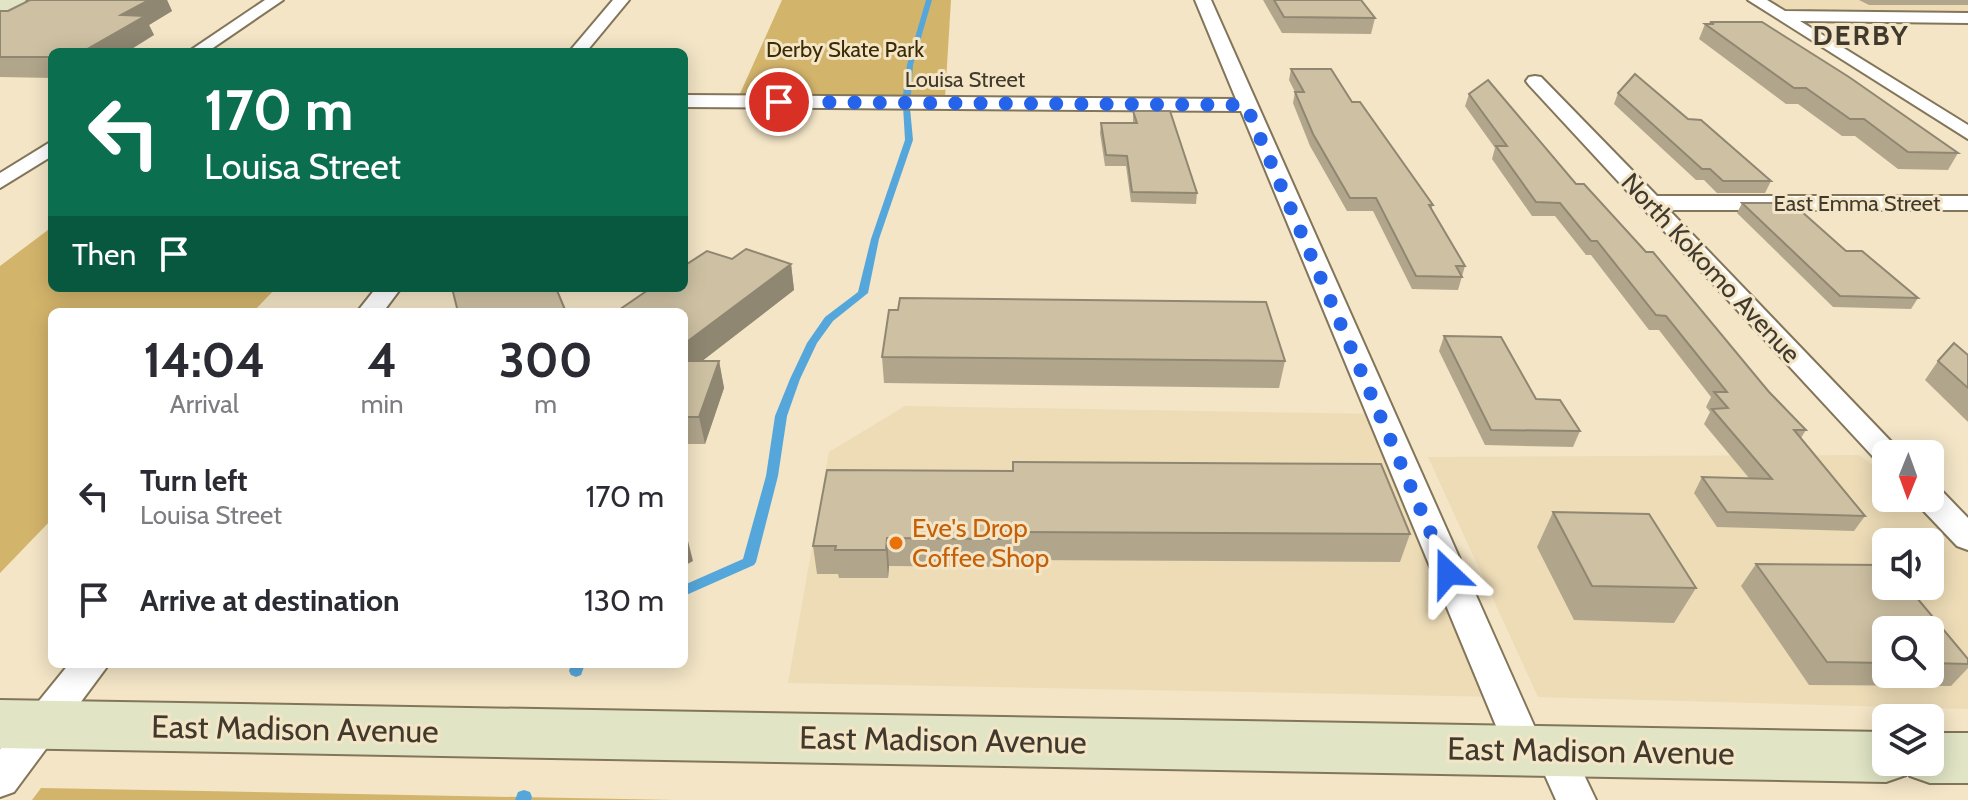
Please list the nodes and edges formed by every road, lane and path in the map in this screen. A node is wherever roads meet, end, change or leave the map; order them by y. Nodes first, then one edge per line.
1 (15, 0) edge
2 (275, 0) edge
3 (621, 0) edge
4 (1203, 0) edge
5 (1756, 0) edge
6 (0, 7) edge
7 (1782, 16) junction
8 (1968, 18) edge
9 (202, 48) edge
10 (580, 48) edge
11 (1535, 81) dead end
12 (688, 101) edge
13 (1246, 105) junction
14 (1968, 133) edge
15 (48, 150) edge
16 (0, 182) edge
17 (1650, 203) junction
18 (1968, 203) edge
19 (386, 292) edge
20 (373, 308) edge
21 (1875, 440) edge
22 (1943, 512) edge
23 (1968, 538) edge
24 (86, 668) edge
25 (22, 724) edge
26 (1539, 750) junction
27 (1872, 757) edge
28 (1944, 758) edge
29 (1968, 758) edge
30 (0, 779) edge
31 (1576, 800) edge

1 - 6 main road
2 - 9 street
3 - 10 street
4 - 13 street
5 - 7 street
7 - 8 street
7 - 14 street
11 - 17 street, North Kokomo Avenue
12 - 13 street, Louisa Street
13 - 26 street
15 - 16 street
17 - 18 street, East Emma Street
17 - 21 street, North Kokomo Avenue
19 - 20 street
22 - 23 street
24 - 25 street
25 - 26 main road, East Madison Avenue
25 - 30 street
26 - 27 main road, East Madison Avenue
26 - 31 street
28 - 29 main road

